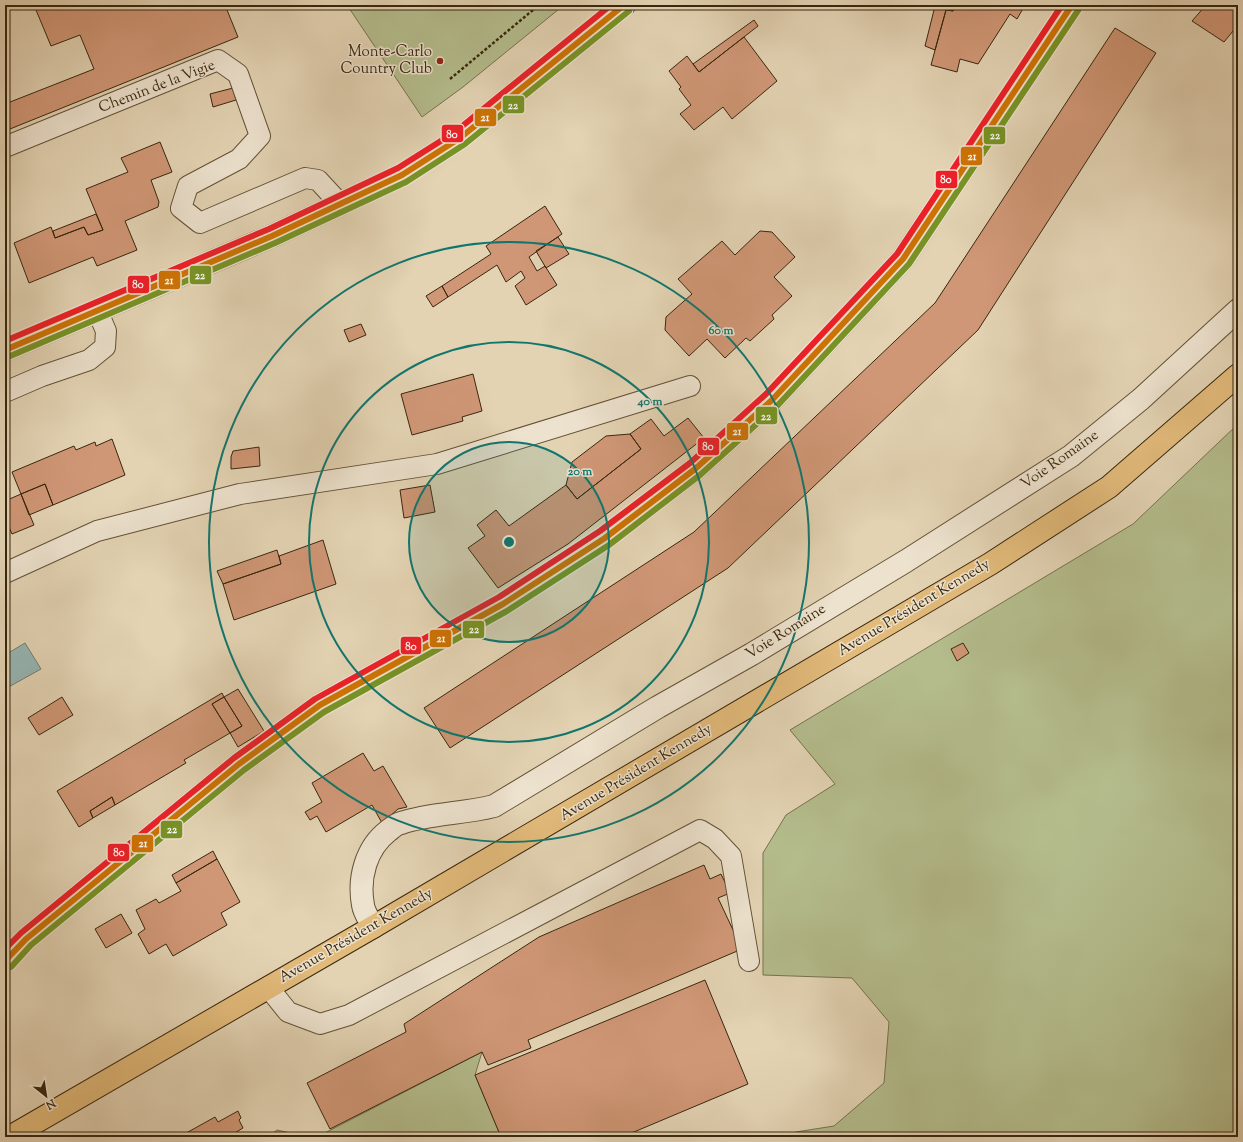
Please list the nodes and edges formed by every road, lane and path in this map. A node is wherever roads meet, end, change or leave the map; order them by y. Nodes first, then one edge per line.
1 (539, 5) edge
2 (624, 5) edge
3 (1072, 5) edge
4 (450, 79) dead end
5 (5, 147) edge
6 (341, 205) junction
7 (97, 310) junction
8 (1238, 310) edge
9 (5, 350) edge
10 (1238, 375) edge
11 (690, 386) dead end
12 (5, 392) edge
13 (5, 573) edge
14 (373, 927) junction
15 (5, 961) edge
16 (749, 961) dead end
17 (268, 987) junction
18 (10, 1137) edge

1 - 4 path
2 - 6 main road
3 - 15 street
5 - 6 lane, Chemin de la Vigie
6 - 7 main road
7 - 9 main road
7 - 12 lane
8 - 14 street, Voie Romaine
10 - 14 main road, Avenue Président Kennedy
11 - 13 lane
14 - 17 main road, Avenue Président Kennedy
16 - 17 lane
17 - 18 main road, Avenue Président Kennedy

